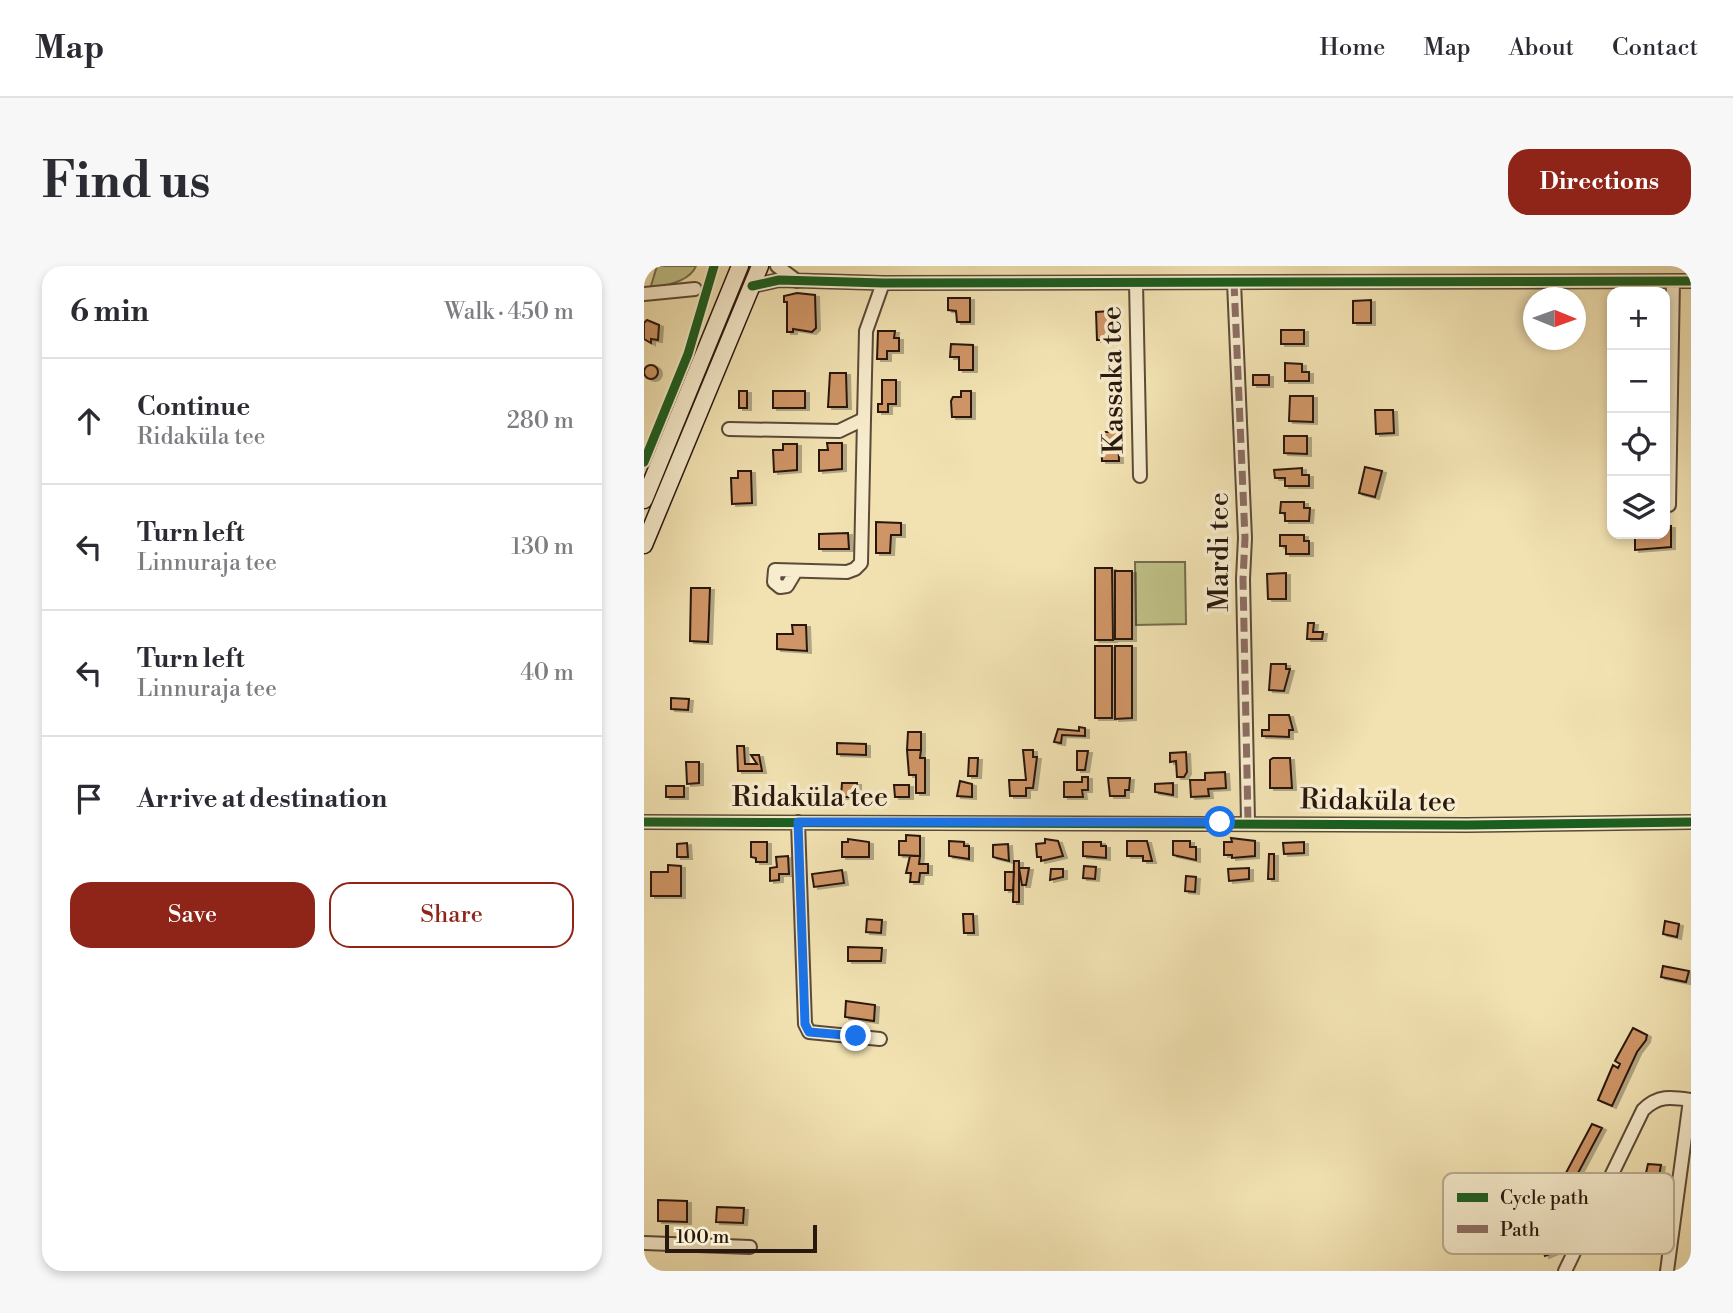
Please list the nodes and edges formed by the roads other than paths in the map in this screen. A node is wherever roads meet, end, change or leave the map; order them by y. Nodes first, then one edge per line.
1 (740, 266) edge
2 (760, 266) edge
3 (777, 266) edge
4 (797, 281) junction
5 (1691, 281) edge
6 (1234, 282) junction
7 (1673, 282) junction
8 (883, 283) junction
9 (1136, 283) junction
10 (752, 286) junction
11 (695, 289) dead end
12 (644, 294) edge
13 (864, 419) junction
14 (729, 429) dead end
15 (1140, 476) dead end
16 (1670, 476) edge
17 (644, 500) edge
18 (644, 545) edge
19 (796, 571) dead end
20 (644, 822) edge
21 (798, 822) junction
22 (1248, 822) junction
23 (1691, 822) edge
24 (880, 1038) dead end
25 (1691, 1100) edge
26 (1612, 1173) edge
27 (1674, 1221) edge
28 (644, 1243) edge
29 (750, 1247) dead end
30 (1573, 1254) edge
31 (1565, 1271) edge

1 - 17 main road
2 - 10 main road
3 - 4 street
4 - 8 street
4 - 10 street
5 - 7 street
6 - 7 street
6 - 9 street
6 - 22 street, Mardi tee
7 - 16 street
8 - 9 street
8 - 13 street
9 - 15 street, Kassaka tee
10 - 18 main road
11 - 12 street
13 - 14 street
13 - 19 street
20 - 21 street, Ridaküla tee
21 - 22 street, Ridaküla tee
21 - 24 street
22 - 23 street, Ridaküla tee
25 - 26 street
25 - 27 street
28 - 29 street
30 - 31 street

